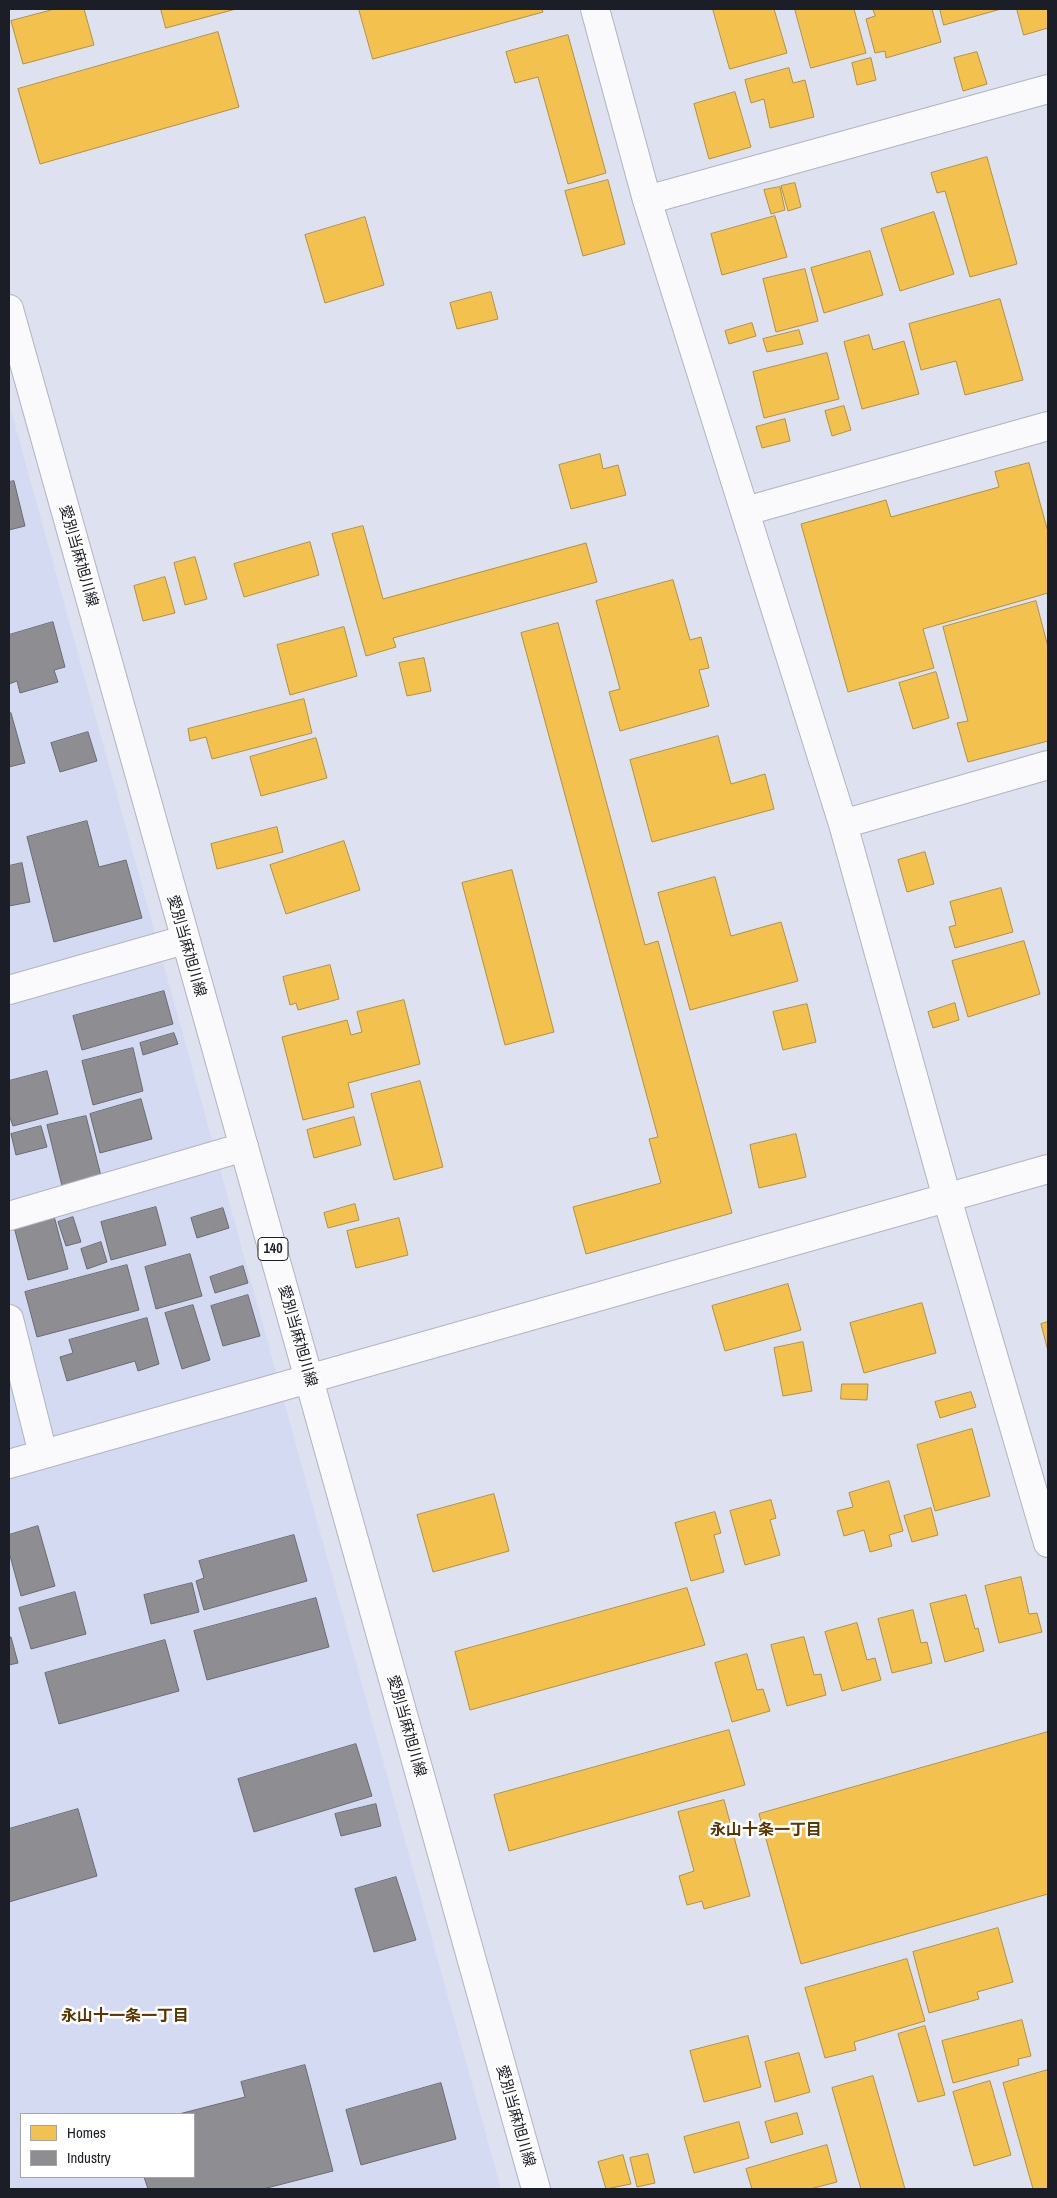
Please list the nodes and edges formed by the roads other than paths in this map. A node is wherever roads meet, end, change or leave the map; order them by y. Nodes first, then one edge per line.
1 (595, 9) edge
2 (1048, 89) edge
3 (647, 200) junction
4 (9, 309) edge
5 (1048, 426) edge
6 (746, 511) junction
7 (1048, 765) edge
8 (842, 824) junction
9 (184, 940) junction
10 (9, 990) edge
11 (244, 1147) junction
12 (1048, 1169) edge
13 (948, 1198) junction
14 (9, 1216) edge
15 (9, 1319) edge
16 (309, 1380) junction
17 (43, 1454) junction
18 (9, 1464) edge
19 (1048, 1543) edge
20 (536, 2189) edge

1 - 3 street
2 - 3 street
3 - 6 street
4 - 9 street, 愛別当麻旭川線 / 140
5 - 6 street
6 - 8 street
7 - 8 street
8 - 13 street
9 - 10 street
9 - 11 street, 愛別当麻旭川線 / 140
11 - 14 street
11 - 16 street, 愛別当麻旭川線 / 140
12 - 13 street
13 - 16 street
13 - 19 street
15 - 17 street
16 - 17 street
16 - 20 street, 愛別当麻旭川線 / 140
17 - 18 street

